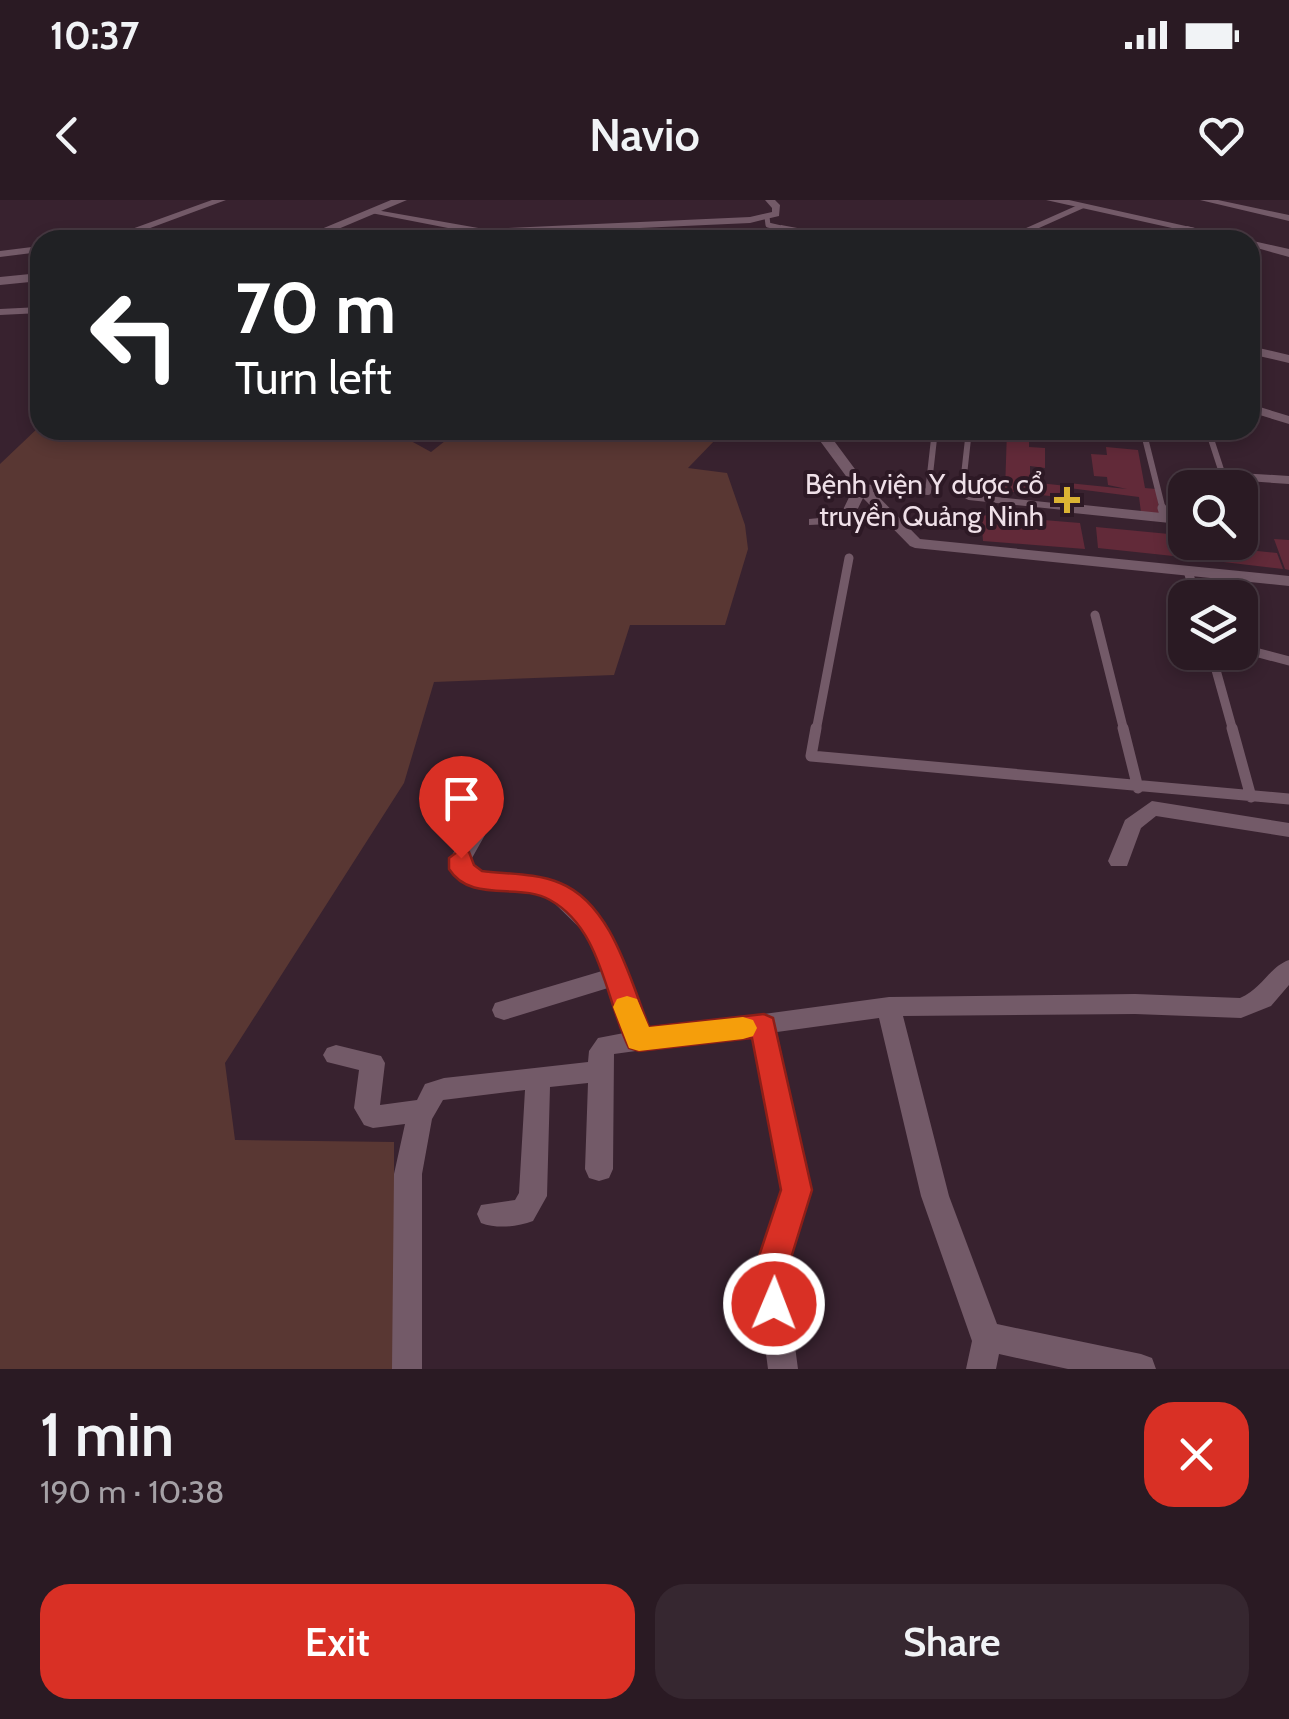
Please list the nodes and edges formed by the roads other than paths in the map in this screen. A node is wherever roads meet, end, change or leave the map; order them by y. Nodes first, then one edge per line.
1 (221, 200) edge
2 (401, 200) edge
3 (770, 200) edge
4 (1052, 200) edge
5 (1205, 200) edge
6 (1081, 207) junction
7 (376, 213) junction
8 (767, 217) junction
9 (1289, 218) edge
10 (734, 222) junction
11 (560, 228) joint
12 (781, 228) joint
13 (1190, 228) junction
14 (137, 230) edge
15 (328, 230) edge
16 (473, 230) edge
17 (522, 230) edge
18 (736, 230) edge
19 (792, 230) edge
20 (1027, 230) edge
21 (1186, 230) edge
22 (1199, 230) edge
23 (1260, 245) edge
24 (30, 250) edge
25 (0, 254) edge
26 (1289, 254) edge
27 (30, 278) edge
28 (0, 281) edge
29 (30, 310) edge
30 (0, 312) edge
31 (1260, 352) edge
32 (1289, 359) edge
33 (1260, 411) edge
34 (1289, 420) edge
35 (826, 440) edge
36 (933, 440) edge
37 (968, 440) edge
38 (1145, 440) edge
39 (1211, 440) edge
40 (1221, 470) edge
41 (1289, 480) edge
42 (1258, 481) edge
43 (861, 487) junction
44 (1164, 518) junction
45 (1168, 518) edge
46 (814, 522) dead end
47 (849, 558) dead end
48 (1188, 571) junction
49 (1191, 580) edge
50 (1289, 581) edge
51 (1096, 615) dead end
52 (1258, 653) edge
53 (1289, 661) edge
54 (1216, 670) edge
55 (1138, 788) junction
56 (1251, 797) junction
57 (1289, 799) edge
58 (1289, 830) edge
59 (475, 836) dead end
60 (1118, 861) dead end
61 (1289, 969) edge
62 (616, 978) junction
63 (889, 1007) junction
64 (504, 1010) dead end
65 (764, 1026) junction
66 (639, 1040) junction
67 (336, 1055) dead end
68 (600, 1071) junction
69 (538, 1080) junction
70 (421, 1110) junction
71 (599, 1169) dead end
72 (491, 1214) dead end
73 (984, 1356) edge
74 (407, 1369) edge
75 (782, 1369) edge
76 (1141, 1369) edge

1 - 14 street
2 - 7 main road
3 - 8 street
4 - 6 main road
5 - 9 street
6 - 13 main road
6 - 20 street
7 - 15 main road
7 - 16 street
8 - 10 street
8 - 12 lane
10 - 11 street
10 - 18 street
11 - 17 street
12 - 19 street
13 - 21 street
13 - 22 main road
23 - 26 main road
24 - 25 street
27 - 28 main road
29 - 30 street
31 - 32 street
33 - 34 street
35 - 43 street
36 - 43 lane
37 - 44 lane
38 - 44 lane
39 - 40 lane
41 - 42 street
43 - 46 street
43 - 48 street
44 - 45 lane
47 - 55 lane
48 - 49 lane
48 - 50 street
51 - 55 lane
52 - 53 lane
54 - 56 lane
55 - 56 lane
56 - 57 lane
58 - 60 street
59 - 62 street
61 - 63 street
62 - 64 street
62 - 66 street
63 - 65 street
63 - 73 street
65 - 66 street
65 - 75 street
66 - 68 street
67 - 70 street
68 - 69 street
68 - 71 street
69 - 70 street
69 - 72 street
70 - 74 street
73 - 76 street

